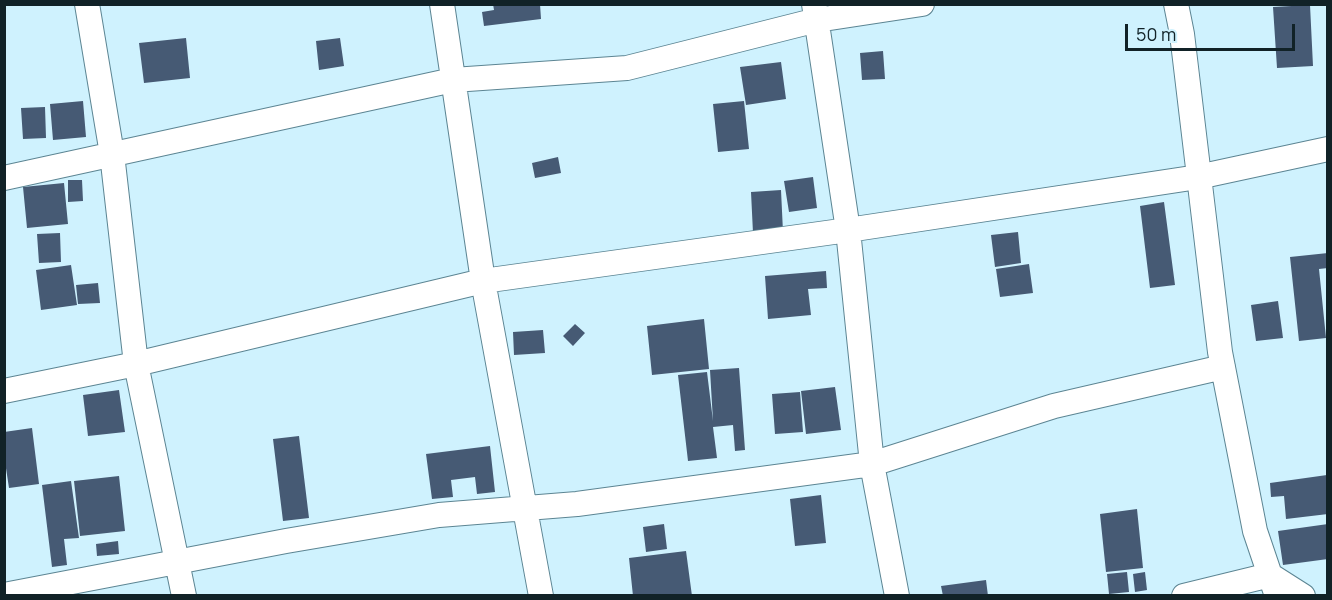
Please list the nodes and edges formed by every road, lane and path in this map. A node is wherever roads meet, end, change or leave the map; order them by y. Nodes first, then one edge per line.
1 (87, 4) edge
2 (442, 4) edge
3 (922, 4) edge
4 (1176, 4) edge
5 (816, 12) edge
6 (453, 80) junction
7 (1328, 149) edge
8 (112, 154) junction
9 (1198, 177) junction
10 (4, 178) edge
11 (848, 230) junction
12 (483, 281) junction
13 (136, 364) junction
14 (1222, 367) junction
15 (4, 391) edge
16 (872, 464) junction
17 (525, 508) junction
18 (178, 562) junction
19 (1274, 585) edge
20 (4, 596) edge
21 (184, 596) edge
22 (541, 596) edge
23 (897, 596) edge
24 (1184, 596) edge
25 (1303, 596) edge

1 - 8 street
2 - 6 street
3 - 5 street
4 - 9 street
5 - 6 street
5 - 11 street
6 - 8 street
6 - 12 street
7 - 9 street
8 - 10 street
8 - 13 street
9 - 11 street
9 - 14 street
11 - 12 street
11 - 16 street
12 - 13 street
12 - 17 street
13 - 15 street
13 - 18 street
14 - 16 street
14 - 19 street
16 - 17 street
16 - 23 street
17 - 18 street
17 - 22 street
18 - 20 street
18 - 21 street
19 - 24 street
19 - 25 street

